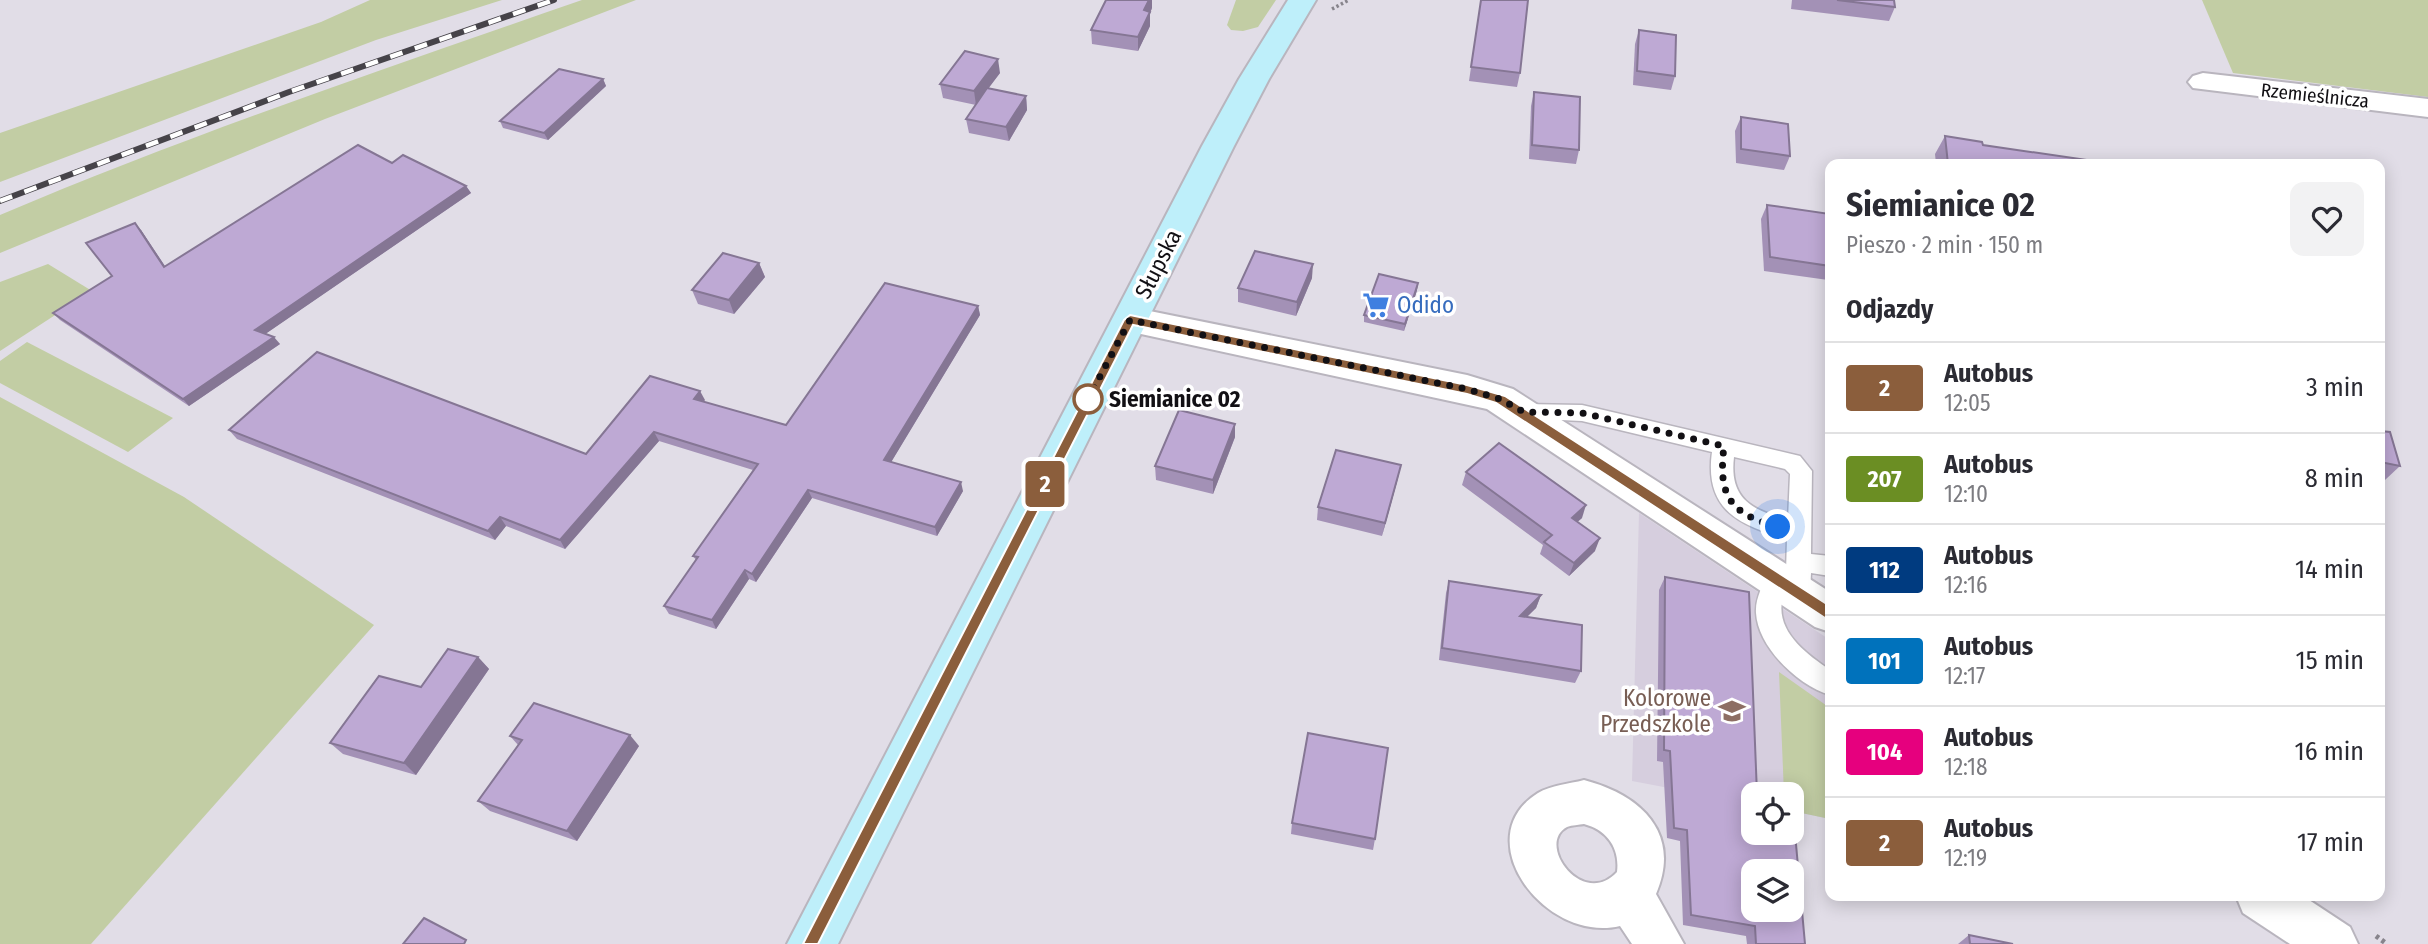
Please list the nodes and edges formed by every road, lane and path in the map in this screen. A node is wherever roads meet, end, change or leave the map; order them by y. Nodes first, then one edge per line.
1 (1302, 0) edge
2 (2203, 82) dead end
3 (2428, 108) edge
4 (1130, 320) junction
5 (1524, 412) junction
6 (1724, 446) junction
7 (1800, 533) junction
8 (1825, 568) edge
9 (1792, 578) junction
10 (1825, 609) edge
11 (1825, 681) edge
12 (1626, 898) dead end
13 (2268, 901) edge
14 (812, 944) edge
15 (1658, 944) edge
16 (2333, 944) edge

1 - 4 main road, Słupska
2 - 3 street, Rzemieślnicza
4 - 5 street
4 - 14 main road, Słupska
5 - 6 lane
5 - 9 street
6 - 7 lane
6 - 7 lane
7 - 9 lane
8 - 9 lane
9 - 10 street
9 - 11 lane
12 - 15 street
13 - 16 street

